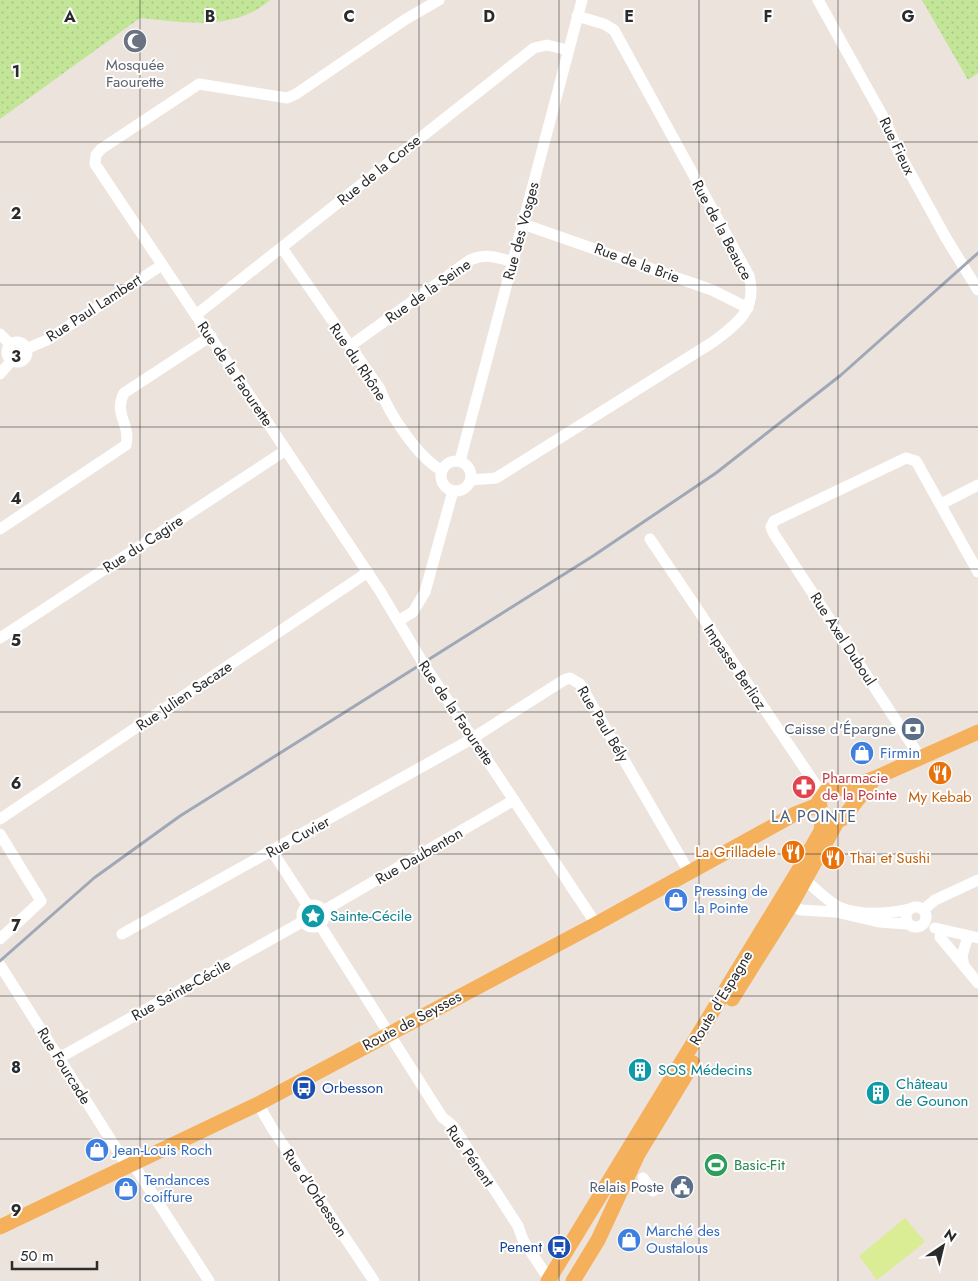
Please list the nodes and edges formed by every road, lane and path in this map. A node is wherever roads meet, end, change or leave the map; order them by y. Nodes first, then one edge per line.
1 (439, 0) edge
2 (582, 0) edge
3 (818, 0) edge
4 (577, 16) junction
5 (568, 50) junction
6 (523, 224) junction
7 (282, 248) junction
8 (513, 262) junction
9 (162, 265) junction
10 (978, 290) edge
11 (748, 308) junction
12 (196, 315) junction
13 (0, 334) edge
14 (211, 336) junction
15 (10, 344) junction
16 (350, 346) junction
17 (26, 348) junction
18 (12, 360) junction
19 (0, 374) edge
20 (286, 450) junction
21 (460, 461) junction
22 (442, 470) junction
23 (471, 480) junction
24 (978, 485) edge
25 (453, 492) junction
26 (946, 502) dead end
27 (0, 529) edge
28 (650, 539) dead end
29 (368, 572) junction
30 (978, 572) edge
31 (398, 621) junction
32 (0, 638) edge
33 (978, 732) edge
34 (473, 738) junction
35 (920, 757) junction
36 (875, 778) junction
37 (840, 790) junction
38 (514, 800) junction
39 (821, 805) junction
40 (850, 808) junction
41 (0, 819) edge
42 (838, 820) junction
43 (0, 834) edge
44 (272, 851) junction
45 (689, 872) junction
46 (799, 879) junction
47 (978, 880) edge
48 (787, 900) junction
49 (308, 906) junction
50 (909, 909) junction
51 (923, 910) junction
52 (323, 911) junction
53 (302, 922) junction
54 (925, 922) junction
55 (596, 924) junction
56 (907, 924) junction
57 (320, 925) junction
58 (941, 930) junction
59 (122, 934) dead end
60 (973, 937) edge
61 (0, 939) edge
62 (0, 965) edge
63 (964, 966) junction
64 (978, 983) edge
65 (389, 1033) junction
66 (59, 1058) junction
67 (258, 1104) junction
68 (131, 1166) junction
69 (643, 1178) dead end
70 (653, 1191) dead end
71 (0, 1227) edge
72 (549, 1280) edge
73 (209, 1281) edge
74 (374, 1281) edge
75 (573, 1281) edge

1 - 9 street, Rue de la Faourette
2 - 4 street, Rue des Vosges
3 - 10 street, Rue Fieux
4 - 5 street, Rue des Vosges
4 - 11 street, Rue de la Beauce
5 - 6 street, Rue des Vosges
5 - 7 street, Rue de la Corse
6 - 8 street, Rue des Vosges
6 - 11 street, Rue de la Brie
7 - 12 street, Rue de la Corse
7 - 16 street, Rue du Rhône
8 - 16 street, Rue de la Seine
8 - 21 street, Rue des Vosges
9 - 12 street, Rue de la Faourette
9 - 17 street, Rue Paul Lambert
11 - 23 street
12 - 14 street, Rue de la Faourette
13 - 15 street
14 - 20 street, Rue de la Faourette
14 - 27 street
15 - 17 street
15 - 18 street
16 - 22 street, Rue du Rhône
17 - 18 street
18 - 19 street
20 - 29 street, Rue de la Faourette
20 - 32 street, Rue du Cagire
21 - 22 street
21 - 23 street
22 - 25 street
23 - 25 street
24 - 26 street
25 - 31 street
28 - 39 street, Impasse Berlioz
29 - 31 street, Rue de la Faourette
29 - 41 street, Rue Julien Sacaze
30 - 35 street, Rue Axel Duboul
31 - 34 street, Rue de la Faourette
33 - 35 main road
34 - 38 street, Rue de la Faourette
34 - 44 street, Rue Cuvier
34 - 45 street, Rue Paul Bély
35 - 36 main road
36 - 37 main road
36 - 40 main road
37 - 39 main road
37 - 40 main road
38 - 52 street, Rue Daubenton
38 - 55 street, Rue de la Faourette
39 - 42 main road
39 - 45 main road, Route de Seysses
39 - 46 main road, Route d'Espagne
40 - 42 main road
42 - 46 main road, Route d'Espagne
43 - 61 street
44 - 49 street
44 - 59 street, Rue Cuvier
45 - 55 main road, Route de Seysses
46 - 48 main road, Route d'Espagne
46 - 50 street
47 - 51 street
48 - 56 street
48 - 72 main road, Route d'Espagne
48 - 75 main road, Route d'Espagne
49 - 52 street
49 - 53 street
50 - 51 street
50 - 56 street
51 - 54 street
52 - 57 street
53 - 57 street
53 - 66 street, Rue Sainte-Cécile
54 - 56 street
54 - 58 street
55 - 65 main road, Route de Seysses
57 - 65 street, Rue Pénent
58 - 60 street
58 - 63 street
60 - 63 street
62 - 66 street, Rue Fourcade
63 - 64 street
65 - 67 main road, Route de Seysses
65 - 72 street, Rue Pénent
66 - 68 street, Rue Fourcade
67 - 68 main road, Route de Seysses
67 - 74 street, Rue d'Orbesson
68 - 71 main road, Route de Seysses
68 - 73 street, Rue Fourcade
69 - 70 street

